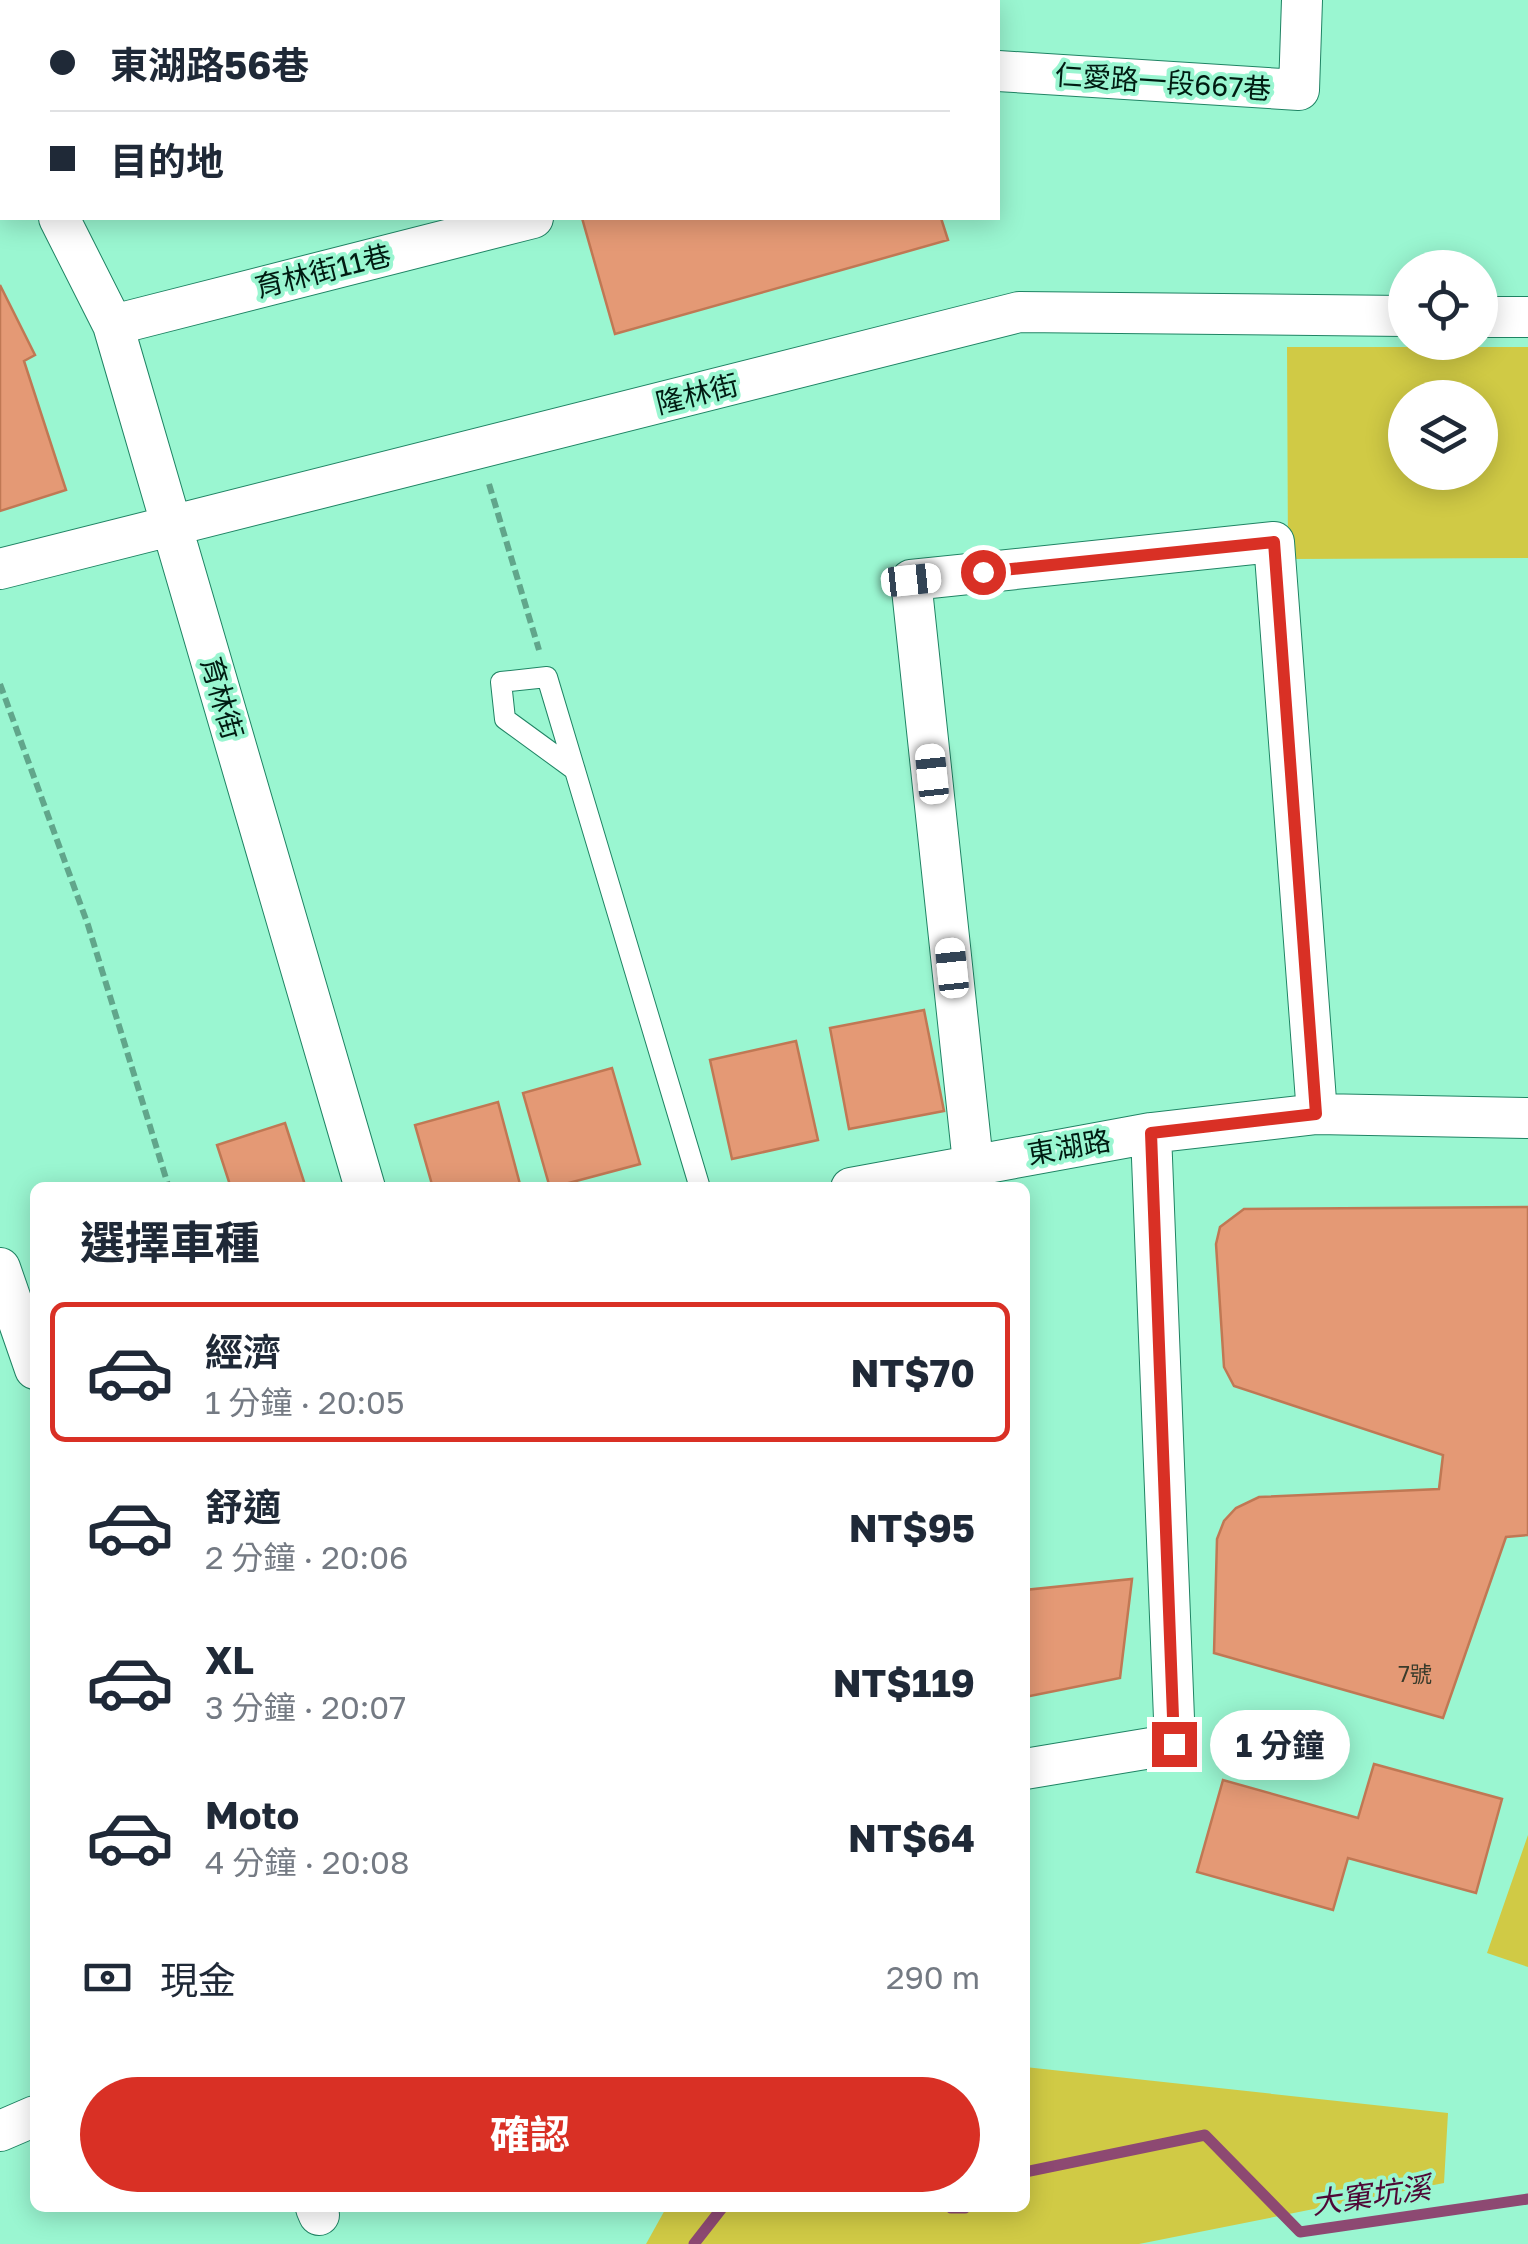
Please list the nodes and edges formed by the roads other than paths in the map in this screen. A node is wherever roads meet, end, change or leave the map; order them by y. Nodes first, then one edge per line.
1 (1302, 0) edge
2 (1000, 71) edge
3 (59, 220) edge
4 (525, 220) edge
5 (1388, 316) edge
6 (1498, 317) edge
7 (1528, 317) edge
8 (113, 324) junction
9 (172, 528) junction
10 (0, 569) edge
11 (575, 770) junction
12 (1316, 1114) junction
13 (1528, 1118) edge
14 (1151, 1133) junction
15 (973, 1163) junction
16 (363, 1182) edge
17 (698, 1182) edge
18 (880, 1182) edge
19 (0, 1268) edge
20 (26, 1366) edge
21 (1030, 1768) edge
22 (30, 2118) edge
23 (0, 2131) edge

1 - 2 street, 仁愛路一段667巷
3 - 8 street, 育林街
4 - 8 street, 育林街11巷
5 - 9 street, 隆林街
6 - 7 street
8 - 9 street, 育林街
9 - 10 street, 隆林街
9 - 16 street, 育林街
11 - 11 lane
11 - 17 lane
12 - 13 street, 東湖路
12 - 14 street, 東湖路
12 - 15 street
14 - 15 street, 東湖路
14 - 21 street
15 - 18 street, 東湖路
19 - 20 street
22 - 23 street

